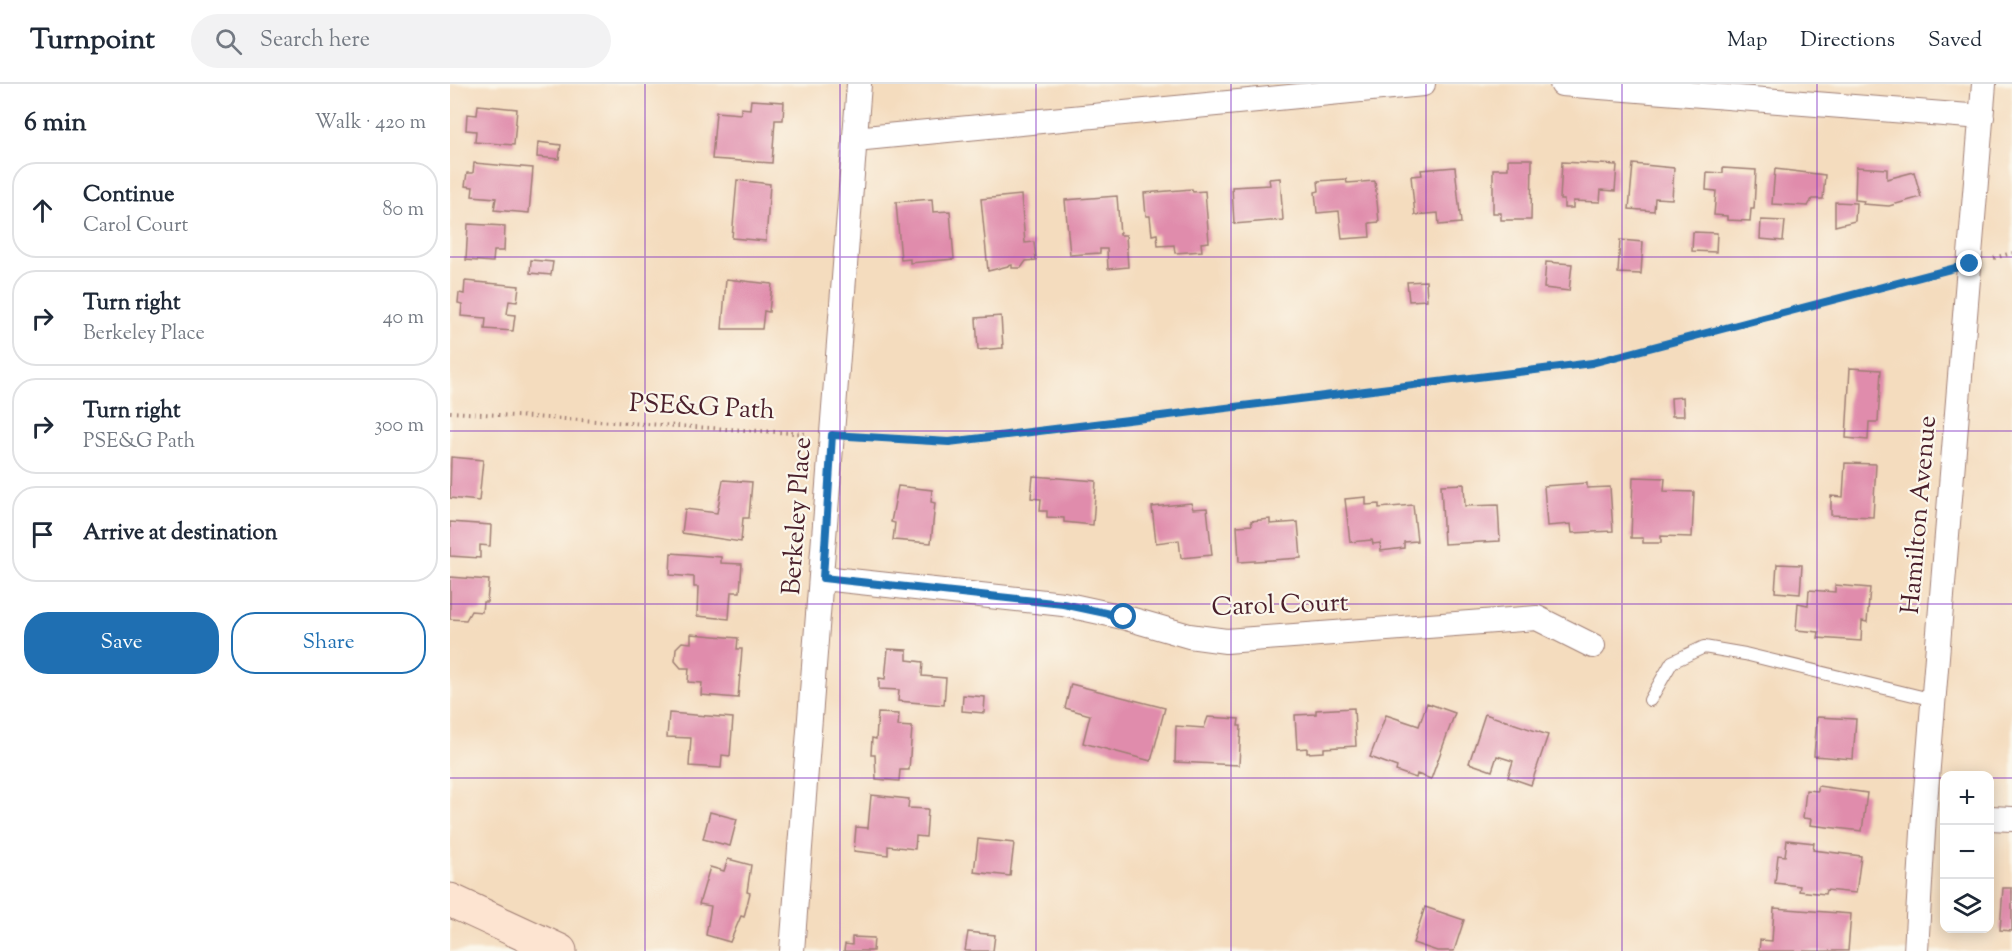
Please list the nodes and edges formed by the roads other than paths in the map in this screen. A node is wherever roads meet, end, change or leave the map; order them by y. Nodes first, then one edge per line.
1 (859, 84) edge
2 (1423, 84) edge
3 (1562, 84) edge
4 (1984, 84) edge
5 (1982, 117) junction
6 (855, 139) junction
7 (823, 578) junction
8 (1593, 646) dead end
9 (1650, 700) dead end
10 (1934, 700) junction
11 (1934, 815) edge
12 (1994, 818) edge
13 (2012, 819) edge
14 (450, 900) edge
15 (560, 951) edge
16 (792, 951) edge
17 (1916, 951) edge

1 - 6 street, Berkeley Place
2 - 6 street
3 - 5 street
4 - 5 street, Hamilton Avenue
5 - 10 street, Hamilton Avenue
6 - 7 street, Berkeley Place
7 - 8 street, Carol Court
7 - 16 street, Berkeley Place
9 - 10 lane
10 - 11 street, Hamilton Avenue
11 - 17 street, Hamilton Avenue
12 - 13 street
14 - 15 street

